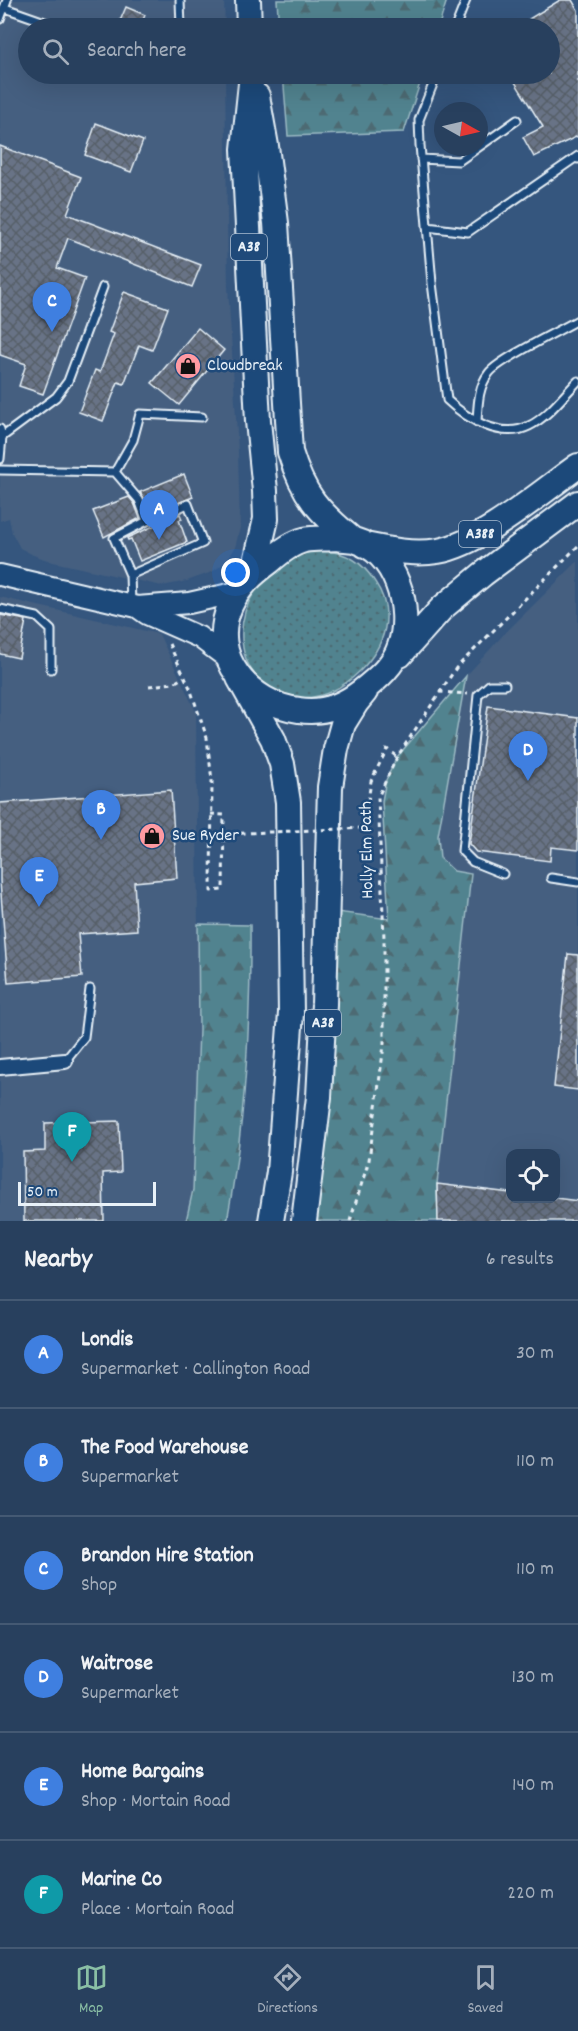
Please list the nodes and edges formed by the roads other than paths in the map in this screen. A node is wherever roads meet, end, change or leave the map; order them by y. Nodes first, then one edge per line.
1 (7, 0) edge
2 (180, 0) edge
3 (248, 0) edge
4 (466, 0) edge
5 (5, 8) junction
6 (34, 18) edge
7 (181, 18) edge
8 (249, 18) edge
9 (459, 18) edge
10 (0, 19) edge
11 (251, 84) edge
12 (254, 84) edge
13 (433, 84) edge
14 (517, 120) dead end
15 (421, 159) junction
16 (578, 159) edge
17 (427, 227) junction
18 (103, 287) dead end
19 (578, 320) edge
20 (578, 381) edge
21 (202, 417) dead end
22 (477, 422) junction
23 (0, 429) edge
24 (2, 437) junction
25 (0, 459) edge
26 (578, 466) edge
27 (0, 470) edge
28 (115, 472) junction
29 (578, 503) edge
30 (147, 521) junction
31 (359, 542) junction
32 (0, 575) edge
33 (130, 575) junction
34 (245, 583) junction
35 (134, 606) junction
36 (0, 609) edge
37 (233, 668) junction
38 (51, 669) dead end
39 (382, 673) junction
40 (505, 685) dead end
41 (503, 874) dead end
42 (551, 878) dead end
43 (578, 882) edge
44 (90, 989) dead end
45 (64, 1061) joint
46 (0, 1067) edge
47 (271, 1221) edge
48 (304, 1221) edge

1 - 5 lane
2 - 7 lane
3 - 8 highway
4 - 9 lane
5 - 6 lane
5 - 10 lane
11 - 34 highway, A38
12 - 31 highway, A38
13 - 15 lane
14 - 15 lane
15 - 17 lane
16 - 17 lane
17 - 22 lane
18 - 24 lane
19 - 22 lane
20 - 22 lane
21 - 28 lane
23 - 24 lane
24 - 25 lane
26 - 31 highway, A388
27 - 28 lane
28 - 30 lane
29 - 39 highway, A388
30 - 33 lane
30 - 33 lane
31 - 34 highway
31 - 39 highway
32 - 35 main road
33 - 35 lane
34 - 35 main road
34 - 37 highway
35 - 37 main road
36 - 38 lane
37 - 39 highway
37 - 47 highway, A38
39 - 48 highway, A38
40 - 41 lane
42 - 43 lane
44 - 45 lane
45 - 46 street

